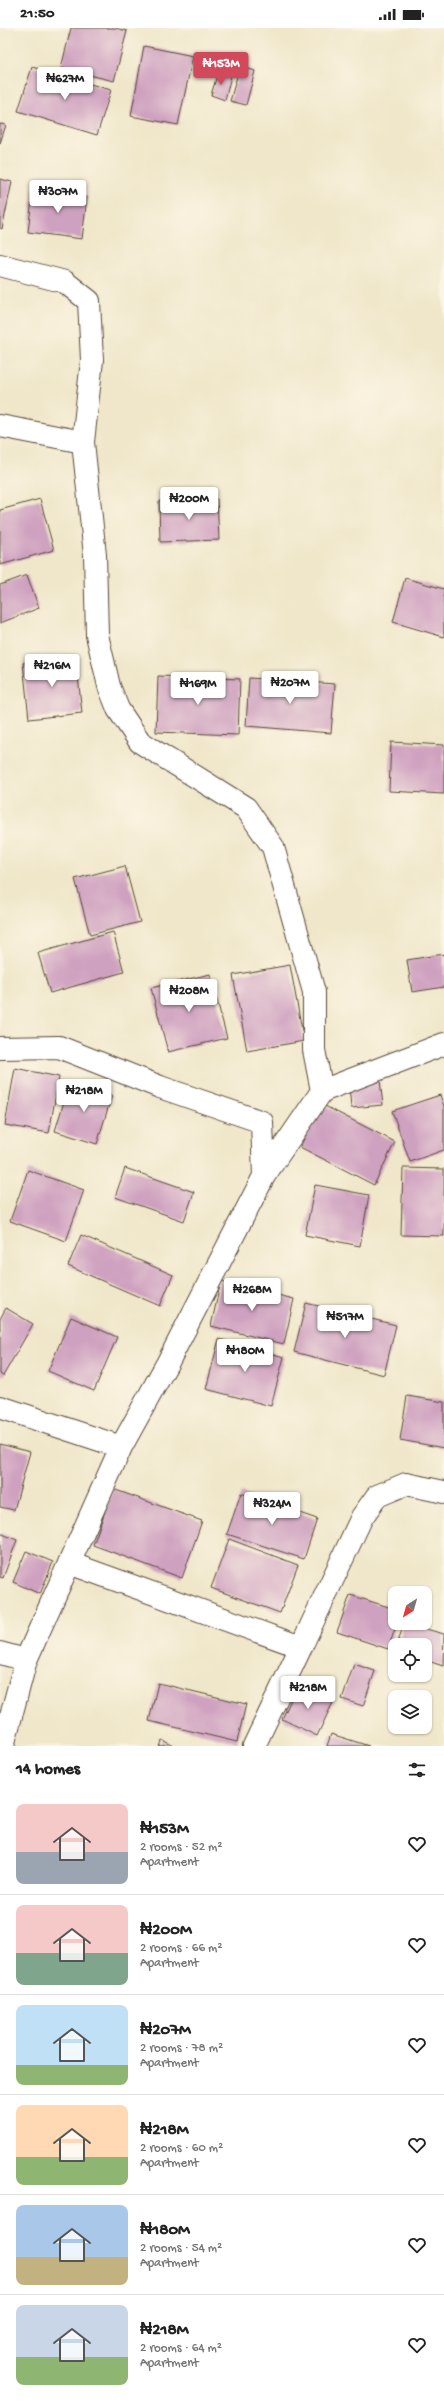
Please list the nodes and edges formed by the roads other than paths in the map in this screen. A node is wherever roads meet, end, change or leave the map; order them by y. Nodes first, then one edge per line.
1 (0, 265) edge
2 (0, 426) edge
3 (83, 442) junction
4 (444, 1044) edge
5 (0, 1048) edge
6 (322, 1091) junction
7 (264, 1176) junction
8 (0, 1407) edge
9 (121, 1447) junction
10 (444, 1492) edge
11 (69, 1563) junction
12 (301, 1647) junction
13 (0, 1654) edge
14 (26, 1660) junction
15 (3, 1746) edge
16 (254, 1746) edge

1 - 3 street
2 - 3 street
3 - 6 street
4 - 6 street
5 - 7 street
6 - 7 street
7 - 9 street
8 - 9 street
9 - 11 street
10 - 12 street
11 - 12 street
11 - 14 street
12 - 16 street
13 - 14 street
14 - 15 street

